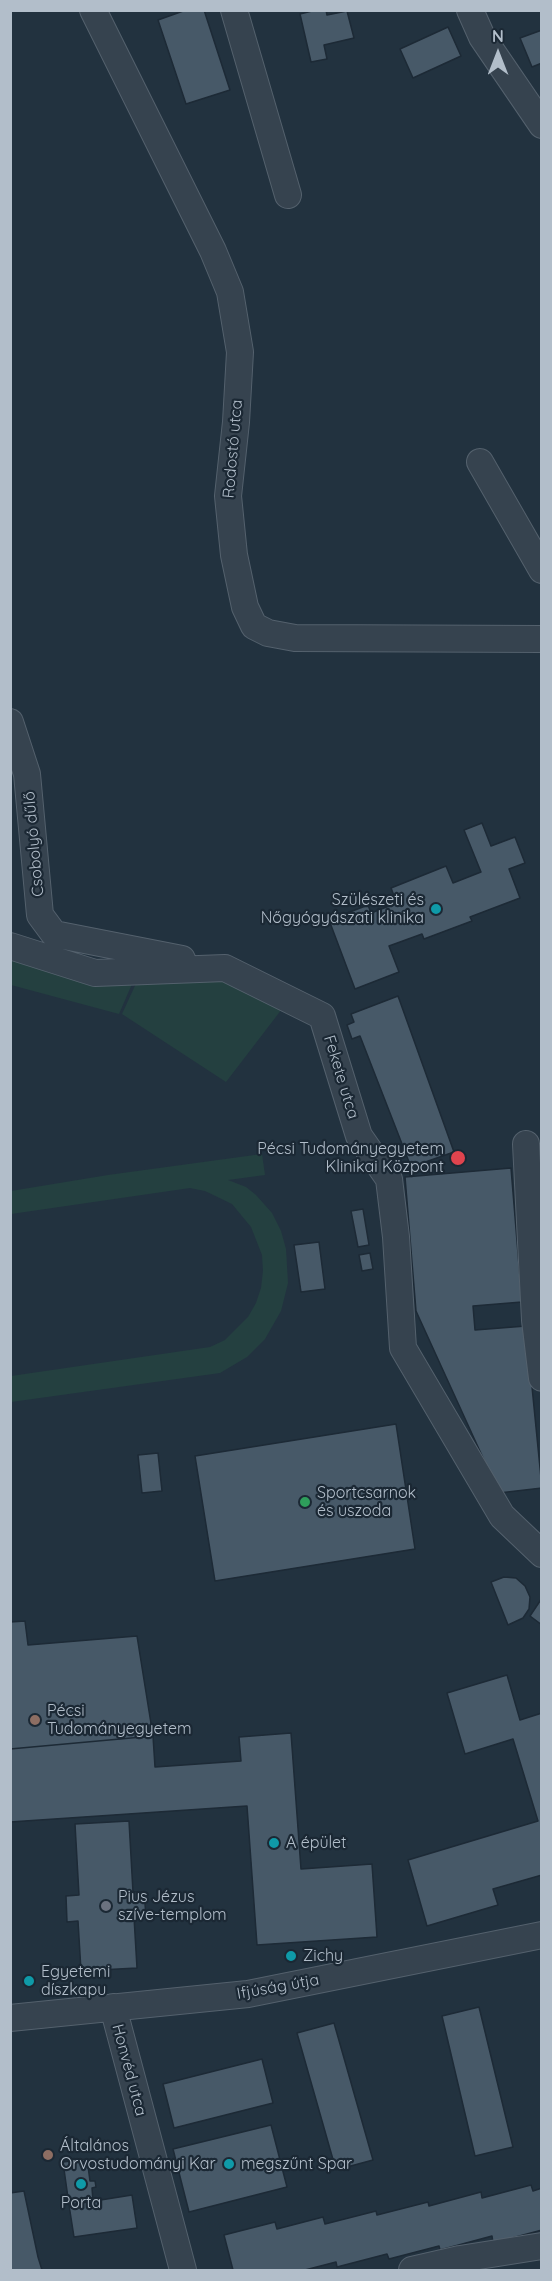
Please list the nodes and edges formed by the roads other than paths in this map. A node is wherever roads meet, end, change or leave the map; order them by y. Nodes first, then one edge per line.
1 (93, 10) edge
2 (234, 10) edge
3 (470, 10) edge
4 (542, 125) edge
5 (288, 195) dead end
6 (480, 462) dead end
7 (542, 570) edge
8 (542, 639) edge
9 (10, 722) edge
10 (10, 946) edge
11 (225, 968) junction
12 (526, 1144) dead end
13 (542, 1378) edge
14 (542, 1554) edge
15 (542, 1935) edge
16 (113, 2007) junction
17 (10, 2018) edge
18 (542, 2246) edge
19 (183, 2271) edge
20 (412, 2271) edge

1 - 8 street, Rodostó utca
2 - 5 street
3 - 4 street
6 - 7 street
9 - 11 street, Csobolyó dűlő
10 - 11 street, Fekete utca
11 - 14 street, Fekete utca
12 - 13 street
15 - 16 street, Ifjúság útja
16 - 17 street, Ifjúság útja
16 - 19 street, Honvéd utca
18 - 20 street

